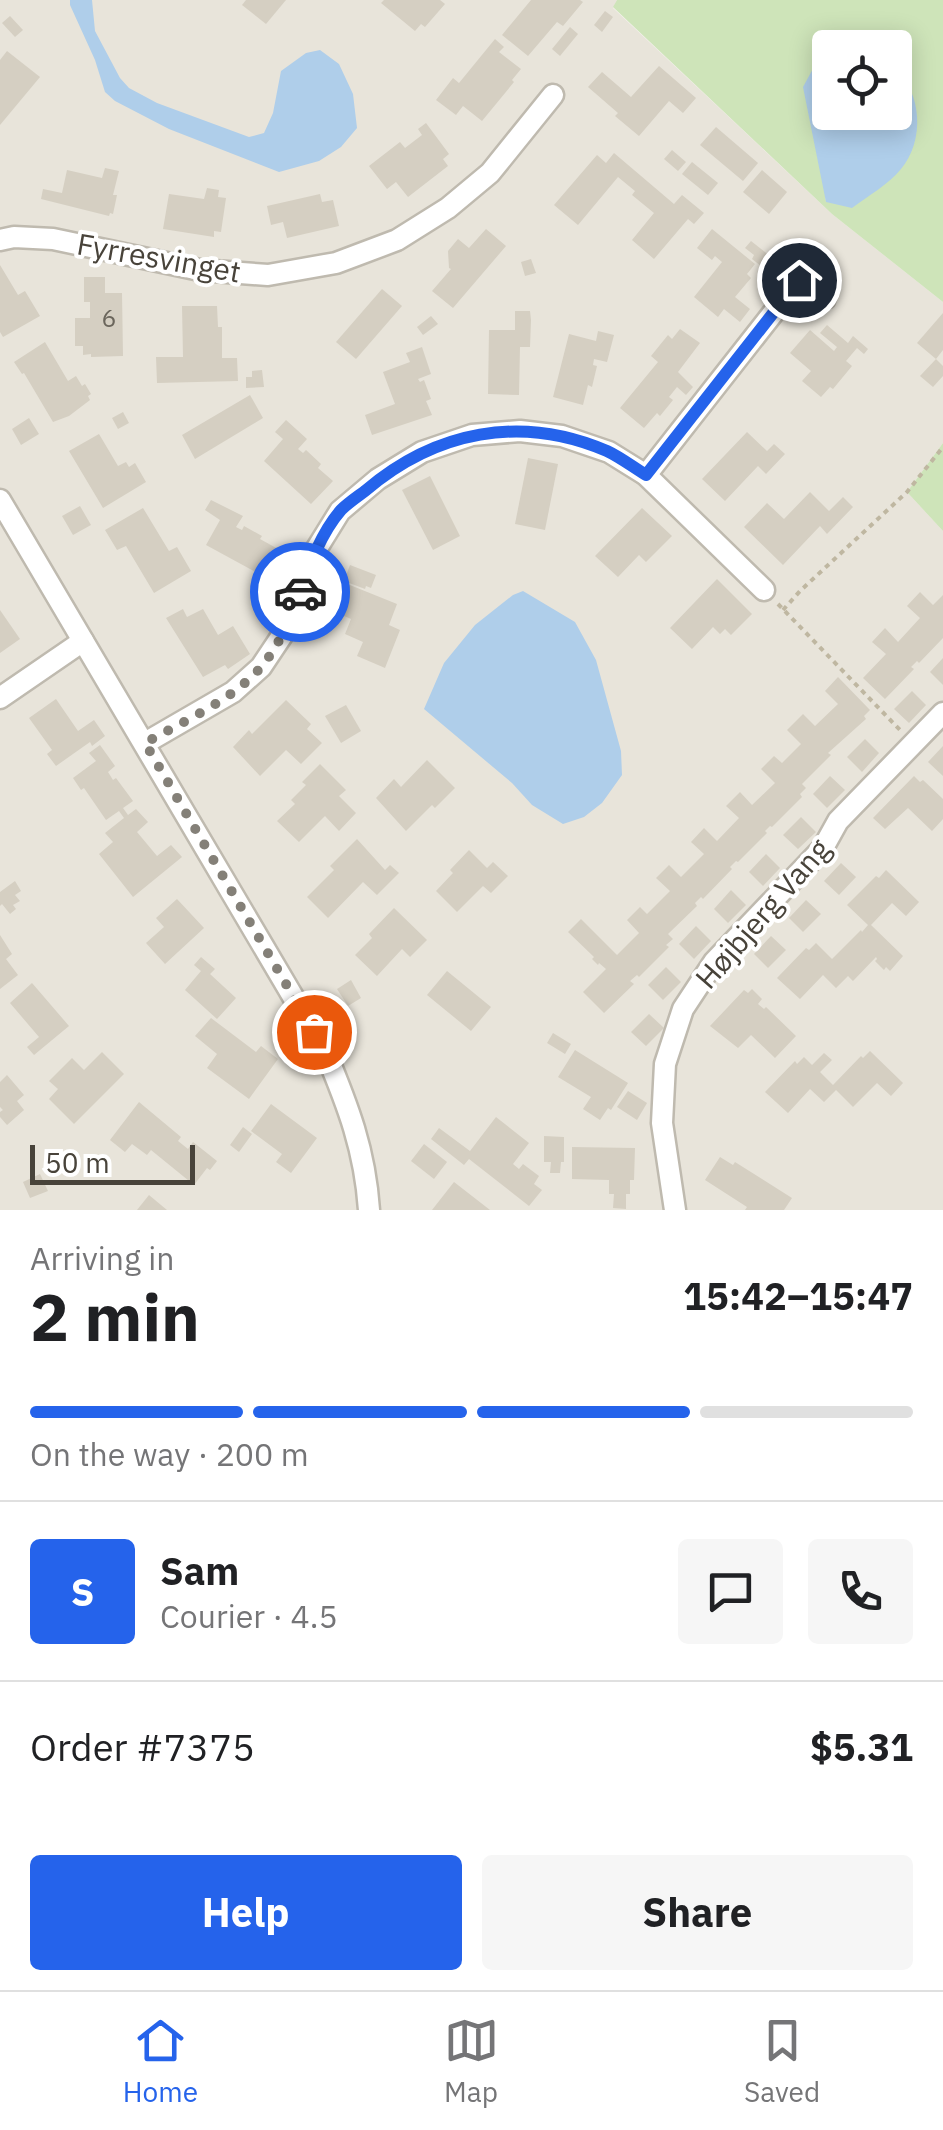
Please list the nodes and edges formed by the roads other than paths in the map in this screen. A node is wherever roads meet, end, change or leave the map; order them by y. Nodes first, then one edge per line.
1 (553, 95) dead end
2 (0, 240) edge
3 (780, 264) dead end
4 (799, 280) junction
5 (829, 302) dead end
6 (646, 475) junction
7 (0, 500) edge
8 (764, 590) road end
9 (83, 640) junction
10 (0, 698) edge
11 (943, 713) edge
12 (145, 743) junction
13 (369, 1210) edge
14 (675, 1210) edge

1 - 2 street, Fyrresvinget
3 - 4 lane
4 - 5 lane
4 - 6 street
6 - 8 street
6 - 12 street
7 - 9 street
9 - 10 street
9 - 12 street
11 - 14 street, Højbjerg Vang
12 - 13 street

